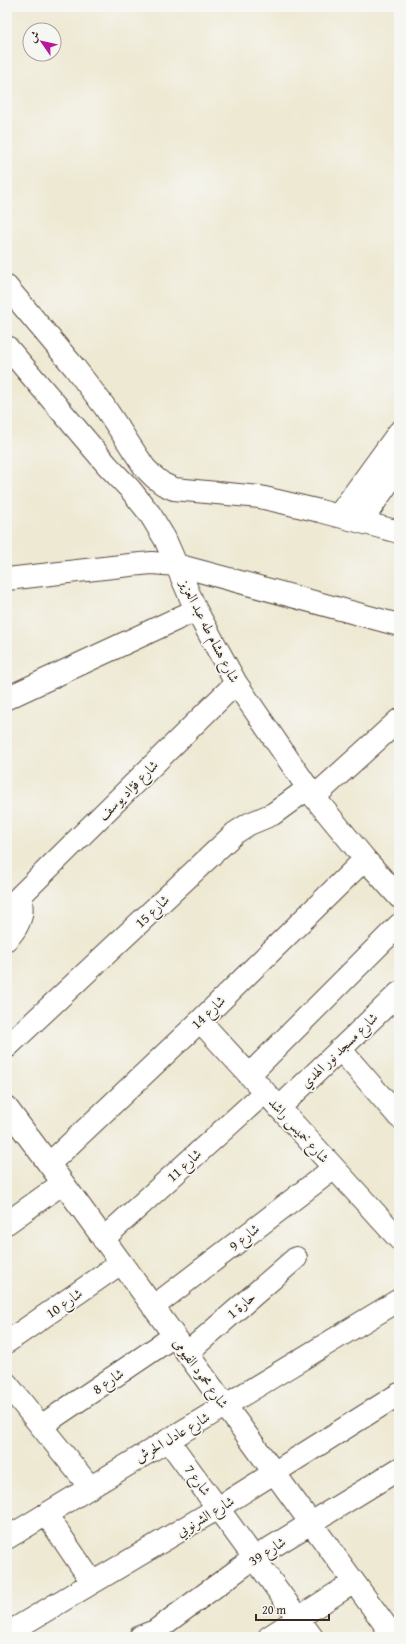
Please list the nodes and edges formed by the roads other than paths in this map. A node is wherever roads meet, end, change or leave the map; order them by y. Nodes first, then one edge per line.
1 (7, 287) edge
2 (7, 347) edge
3 (399, 432) edge
4 (399, 467) edge
5 (338, 516) junction
6 (361, 522) junction
7 (399, 532) edge
8 (177, 565) junction
9 (7, 579) edge
10 (196, 610) junction
11 (399, 625) edge
12 (236, 683) junction
13 (7, 698) edge
14 (399, 720) edge
15 (310, 793) junction
16 (365, 859) junction
17 (399, 897) edge
18 (14, 903) edge
19 (399, 925) edge
20 (7, 939) edge
21 (399, 993) edge
22 (200, 1021) junction
23 (7, 1047) edge
24 (340, 1049) junction
25 (249, 1075) junction
26 (265, 1092) junction
27 (7, 1108) edge
28 (279, 1108) junction
29 (399, 1118) edge
30 (49, 1164) junction
31 (334, 1168) junction
32 (63, 1183) junction
33 (7, 1224) edge
34 (395, 1226) edge
35 (104, 1239) junction
36 (296, 1258) dead end
37 (121, 1263) junction
38 (399, 1300) edge
39 (153, 1307) junction
40 (7, 1342) edge
41 (180, 1344) junction
42 (7, 1384) edge
43 (399, 1394) edge
44 (225, 1406) junction
45 (41, 1426) junction
46 (168, 1440) junction
47 (274, 1473) junction
48 (396, 1478) edge
49 (90, 1487) junction
50 (218, 1508) junction
51 (46, 1514) junction
52 (311, 1523) junction
53 (7, 1538) edge
54 (254, 1558) junction
55 (92, 1582) junction
56 (354, 1582) junction
57 (298, 1618) junction
58 (7, 1632) edge
59 (140, 1637) edge
60 (269, 1637) edge
61 (312, 1637) edge
62 (394, 1637) edge

1 - 5 street
2 - 8 street, شارع هشام طه عبد العزيز
3 - 5 street
4 - 6 street
5 - 6 street
6 - 7 street
8 - 9 street
8 - 10 street, شارع هشام طه عبد العزيز
8 - 11 street
10 - 12 street, شارع هشام طه عبد العزيز
10 - 13 street
12 - 15 street, شارع هشام طه عبد العزيز
12 - 18 street, شارع فؤاد يوسف
14 - 15 street, شارع 15
15 - 16 street, شارع هشام طه عبد العزيز
15 - 23 street, شارع 15
16 - 17 street, شارع هشام طه عبد العزيز
16 - 22 street, شارع 14
18 - 20 street, شارع فؤاد يوسف
19 - 25 street
21 - 24 street, شارع مسجد نور الهدي
22 - 25 street, شارع خميس راشد
22 - 30 street, شارع 14
24 - 28 street, شارع مسجد نور الهدي
24 - 29 street
25 - 26 street, شارع خميس راشد
26 - 28 street, شارع خميس راشد
26 - 35 street, شارع 11
27 - 30 street, شارع محمود الفيومى
28 - 31 street, شارع خميس راشد
30 - 32 street, شارع محمود الفيومى
31 - 34 street, شارع خميس راشد
31 - 39 street, شارع 9
32 - 33 street
32 - 35 street, شارع محمود الفيومى
35 - 37 street, شارع محمود الفيومى
36 - 41 street, حارة 1
37 - 39 street, شارع محمود الفيومى
37 - 40 street, شارع 10
38 - 44 street, شارع عادل الحرش
39 - 41 street, شارع محمود الفيومى
41 - 44 street, شارع محمود الفيومى
41 - 45 street, شارع 8
42 - 45 street
43 - 47 street, شارع الشرنوبي
44 - 46 street, شارع عادل الحرش
44 - 47 street, شارع محمود الفيومى
45 - 49 street
46 - 49 street, شارع عادل الحرش
46 - 50 street, شارع 7
47 - 50 street, شارع الشرنوبي
47 - 52 street, شارع محمود الفيومى
48 - 52 street, شارع 39
49 - 51 street, شارع عادل الحرش
50 - 54 street, شارع 7
50 - 55 street, شارع الشرنوبي
51 - 53 street, شارع عادل الحرش
51 - 55 street
52 - 54 street, شارع 39
52 - 56 street, شارع محمود الفيومى
54 - 57 street, شارع 7
54 - 59 street, شارع 39
55 - 58 street, شارع الشرنوبي
56 - 57 street
56 - 62 street, شارع محمود الفيومى
57 - 60 street
57 - 61 street, شارع 7

